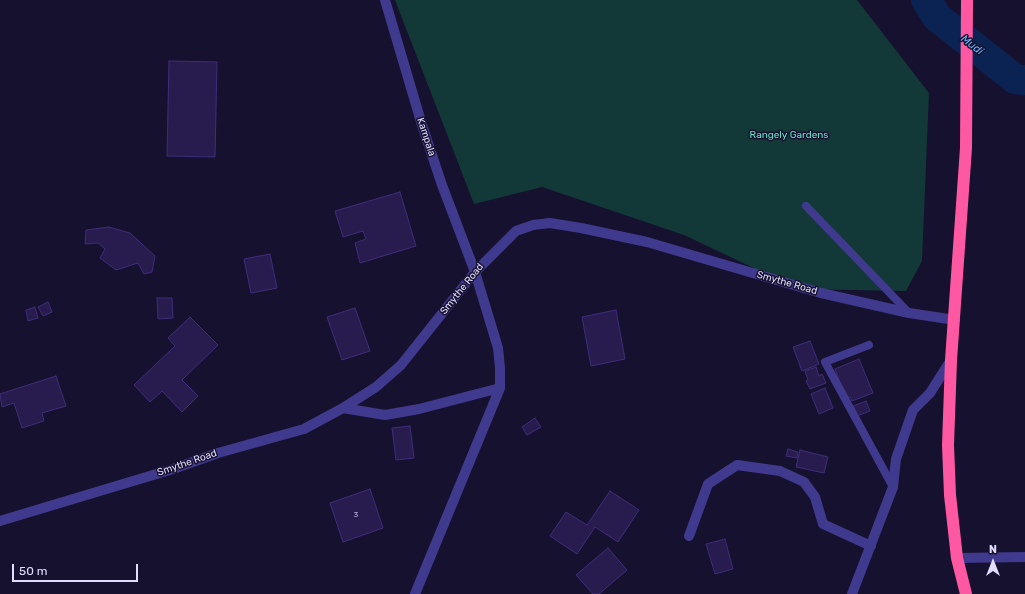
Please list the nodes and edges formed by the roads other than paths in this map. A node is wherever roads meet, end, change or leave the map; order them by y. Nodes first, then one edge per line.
1 (385, 0) edge
2 (966, 0) edge
3 (806, 206) dead end
4 (475, 272) junction
5 (909, 313) junction
6 (955, 320) junction
7 (869, 346) dead end
8 (951, 360) junction
9 (500, 388) junction
10 (344, 408) junction
11 (893, 486) junction
12 (0, 521) edge
13 (689, 536) dead end
14 (871, 546) junction
15 (1025, 557) edge
16 (957, 558) junction
17 (415, 594) edge
18 (852, 594) edge
19 (966, 594) edge

1 - 4 street, Kampala
2 - 6 highway
3 - 5 lane
4 - 5 street, Smythe Road
4 - 9 street, Kampala
4 - 10 street, Smythe Road
5 - 6 street, Smythe Road
6 - 8 highway
7 - 11 lane
8 - 11 street
8 - 16 highway
9 - 10 street
9 - 17 street
10 - 12 street, Smythe Road
11 - 14 street
13 - 14 street
14 - 18 street
15 - 16 street
16 - 19 highway

